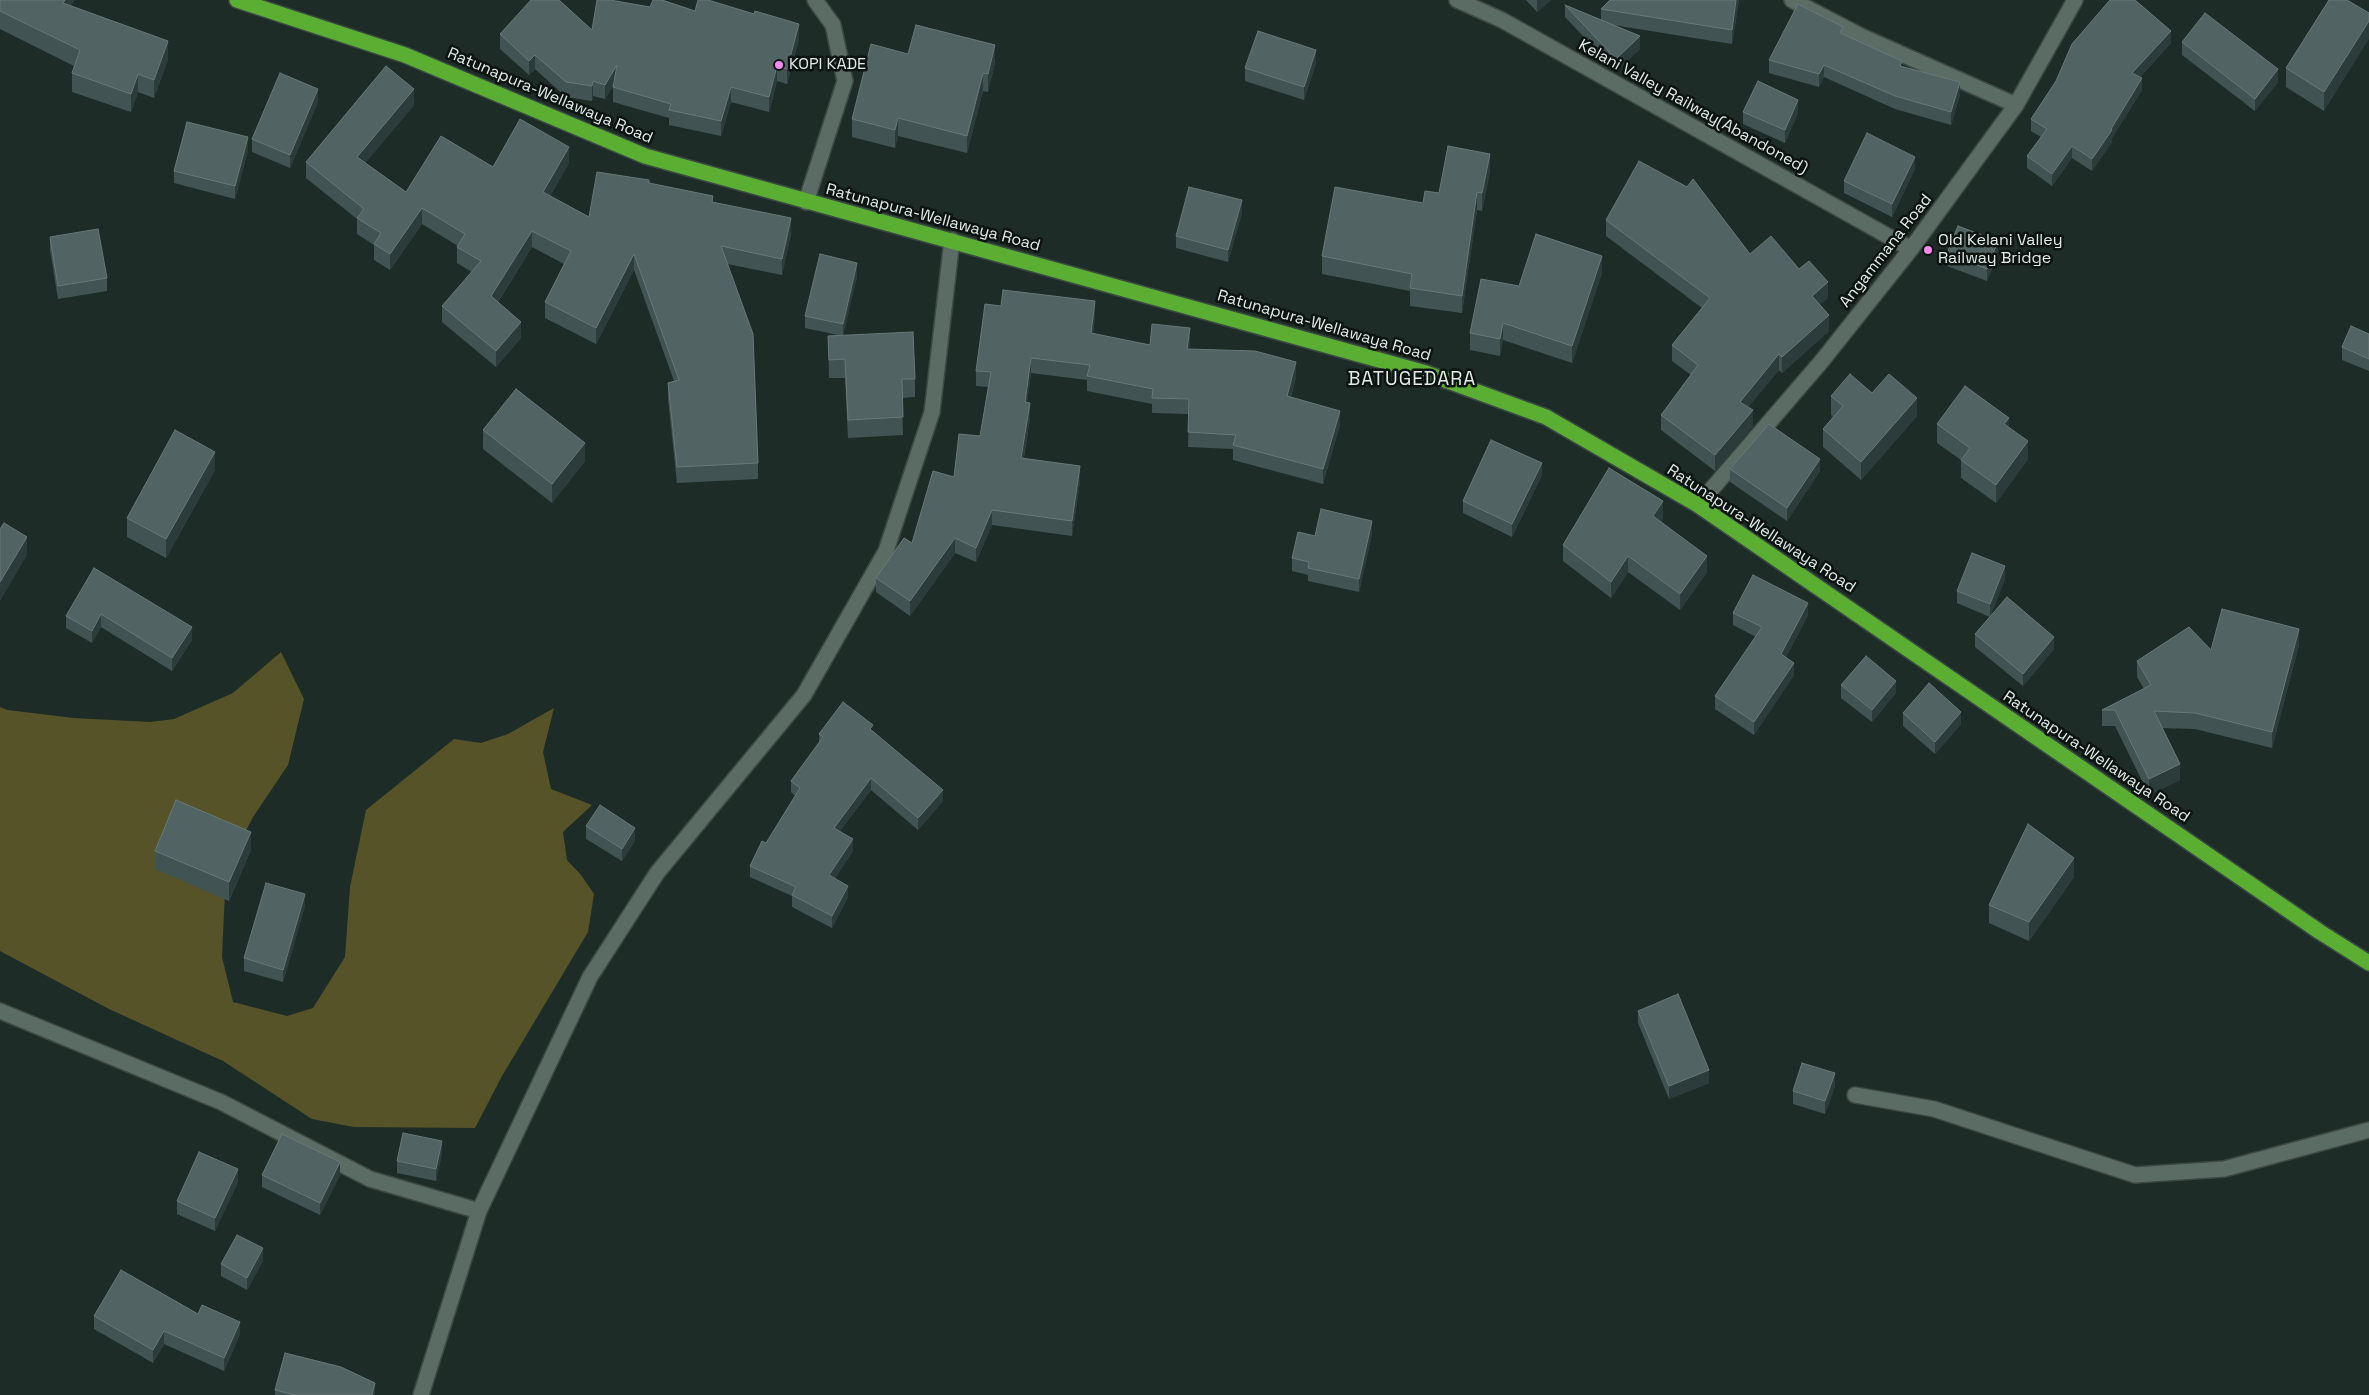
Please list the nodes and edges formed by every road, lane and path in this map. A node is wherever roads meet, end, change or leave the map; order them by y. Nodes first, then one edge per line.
1 (237, 0) edge
2 (814, 0) edge
3 (1457, 0) edge
4 (1792, 0) edge
5 (2076, 0) edge
6 (2016, 105) junction
7 (806, 202) junction
8 (952, 240) junction
9 (1911, 250) junction
10 (1698, 505) junction
11 (2369, 963) edge
12 (0, 1011) edge
13 (1855, 1095) dead end
14 (2369, 1130) edge
15 (479, 1211) junction
16 (421, 1395) edge

1 - 7 highway, Ratunapura-Wellawaya Road
2 - 7 street
3 - 9 street, Kelani Valley Railway(Abandoned)
4 - 6 street
5 - 6 street, Angammana Road
6 - 9 street, Angammana Road
7 - 8 highway, Ratunapura-Wellawaya Road
8 - 10 highway, Ratunapura-Wellawaya Road
8 - 15 street
9 - 10 street, Angammana Road
10 - 11 highway, Ratunapura-Wellawaya Road
12 - 15 street
13 - 14 street
15 - 16 street

